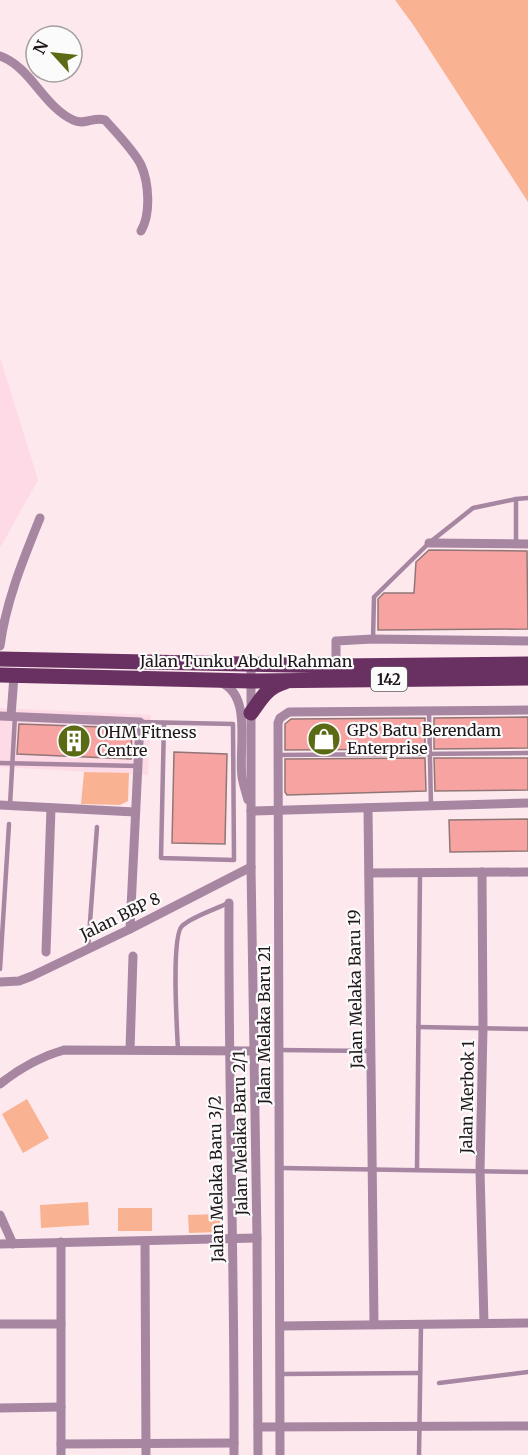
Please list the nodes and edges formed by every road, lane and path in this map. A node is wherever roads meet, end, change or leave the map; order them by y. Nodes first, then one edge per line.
1 (0, 56) edge
2 (141, 231) dead end
3 (528, 498) edge
4 (516, 499) junction
5 (40, 518) dead end
6 (429, 543) junction
7 (516, 544) junction
8 (528, 544) edge
9 (373, 639) junction
10 (528, 641) edge
11 (0, 646) edge
12 (0, 659) edge
13 (251, 663) junction
14 (528, 664) edge
15 (336, 666) junction
16 (7, 675) edge
17 (528, 678) edge
18 (214, 680) junction
19 (293, 680) junction
20 (251, 681) junction
21 (528, 710) edge
22 (429, 711) junction
23 (251, 713) junction
24 (0, 716) edge
25 (13, 716) junction
26 (140, 722) junction
27 (164, 723) junction
28 (528, 753) edge
29 (429, 754) junction
30 (279, 755) junction
31 (0, 763) edge
32 (11, 763) junction
33 (138, 766) junction
34 (528, 803) edge
35 (5, 805) edge
36 (431, 806) junction
37 (51, 808) junction
38 (368, 808) junction
39 (278, 810) junction
40 (251, 811) junction
41 (135, 812) junction
42 (9, 824) dead end
43 (97, 826) dead end
44 (251, 867) junction
45 (482, 872) junction
46 (528, 872) edge
47 (369, 873) junction
48 (420, 873) junction
49 (229, 903) joint
50 (130, 929) junction
51 (88, 949) junction
52 (46, 952) dead end
53 (133, 956) dead end
54 (0, 969) edge
55 (0, 982) edge
56 (418, 1027) junction
57 (483, 1028) junction
58 (528, 1029) edge
59 (130, 1050) junction
60 (178, 1050) junction
61 (228, 1050) junction
62 (279, 1050) junction
63 (253, 1051) junction
64 (371, 1051) junction
65 (0, 1084) edge
66 (281, 1168) junction
67 (372, 1170) junction
68 (417, 1170) junction
69 (480, 1171) junction
70 (528, 1172) edge
71 (0, 1215) edge
72 (233, 1238) junction
73 (257, 1238) junction
74 (145, 1240) junction
75 (61, 1242) junction
76 (0, 1244) edge
77 (12, 1244) junction
78 (421, 1323) junction
79 (484, 1323) junction
80 (528, 1323) edge
81 (0, 1324) edge
82 (61, 1324) junction
83 (374, 1324) junction
84 (280, 1326) junction
85 (528, 1372) edge
86 (420, 1373) junction
87 (280, 1374) junction
88 (439, 1383) dead end
89 (61, 1407) junction
90 (0, 1408) edge
91 (528, 1426) edge
92 (258, 1427) junction
93 (419, 1427) junction
94 (280, 1428) junction
95 (234, 1443) junction
96 (61, 1444) junction
97 (145, 1444) junction
98 (61, 1455) edge
99 (146, 1455) edge
100 (234, 1455) edge
101 (258, 1455) edge
102 (280, 1455) edge
103 (419, 1455) edge

1 - 2 street
3 - 4 lane
4 - 6 lane
4 - 7 lane
5 - 11 street
6 - 7 street
6 - 9 lane
7 - 8 street
9 - 10 street
9 - 15 street
12 - 13 main road, Jalan Tunku Abdul Rahman / 142
13 - 15 main road, Jalan Tunku Abdul Rahman / 142
13 - 20 street
14 - 15 main road, Jalan Tunku Abdul Rahman / 142
16 - 18 main road, Jalan Tunku Abdul Rahman / 142
16 - 25 street
17 - 19 main road, Jalan Tunku Abdul Rahman / 142
18 - 20 main road, Jalan Tunku Abdul Rahman / 142
18 - 40 street
19 - 20 main road, Jalan Tunku Abdul Rahman / 142
19 - 23 main road
20 - 23 street
21 - 22 street, Jalan Melaka Baru 21
22 - 29 lane
22 - 30 street, Jalan Melaka Baru 21
23 - 40 street
24 - 25 street
25 - 26 street
25 - 32 lane
26 - 27 lane
26 - 33 street
27 - 27 lane
28 - 29 lane
29 - 30 lane
29 - 36 lane
30 - 39 street, Jalan Melaka Baru 21
31 - 32 lane
32 - 33 lane
32 - 35 lane
33 - 41 street
34 - 36 street
35 - 37 street
36 - 38 street
37 - 41 street
37 - 52 street
38 - 39 street
38 - 47 street, Jalan Melaka Baru 19
39 - 40 street
39 - 62 street, Jalan Melaka Baru 21
40 - 44 street, Jalan Melaka Baru 2/1
41 - 50 street
42 - 54 lane
43 - 51 lane
44 - 50 street, Jalan BBP 8
44 - 63 street, Jalan Melaka Baru 2/1
45 - 46 street
45 - 48 street
45 - 57 street, Jalan Merbok 1
47 - 48 street
47 - 64 street, Jalan Melaka Baru 19
48 - 56 lane
49 - 60 lane
49 - 61 street, Jalan Melaka Baru 3/2
50 - 51 street, Jalan BBP 8
51 - 55 street, Jalan BBP 8
53 - 59 street
56 - 57 lane
56 - 68 lane
57 - 58 lane
57 - 69 street, Jalan Merbok 1
59 - 60 street
59 - 65 street
60 - 61 street
61 - 63 street
61 - 72 street, Jalan Melaka Baru 3/2
62 - 64 lane
62 - 66 street, Jalan Melaka Baru 21
63 - 73 street, Jalan Melaka Baru 2/1
64 - 67 street, Jalan Melaka Baru 19
66 - 67 lane
66 - 84 street, Jalan Melaka Baru 21
67 - 68 lane
67 - 83 street, Jalan Melaka Baru 19
68 - 69 lane
69 - 70 lane
69 - 79 street, Jalan Merbok 1
71 - 77 street
72 - 73 street
72 - 74 street
72 - 95 street, Jalan Melaka Baru 3/2
73 - 92 street, Jalan Melaka Baru 2/1
74 - 75 street
74 - 97 street
75 - 77 street
75 - 82 street
76 - 77 street
78 - 79 street
78 - 83 street
78 - 86 lane
79 - 80 street
81 - 82 street
82 - 89 street
83 - 84 street
84 - 87 street, Jalan Melaka Baru 21
85 - 88 lane
86 - 87 lane
86 - 93 lane
87 - 94 street, Jalan Melaka Baru 21
89 - 90 street
89 - 96 street
91 - 93 street
92 - 94 street
92 - 101 street, Jalan Melaka Baru 2/1
93 - 94 street
93 - 103 lane
94 - 102 street
95 - 97 street
95 - 100 street, Jalan Melaka Baru 3/2
96 - 97 street
96 - 98 street
97 - 99 street

